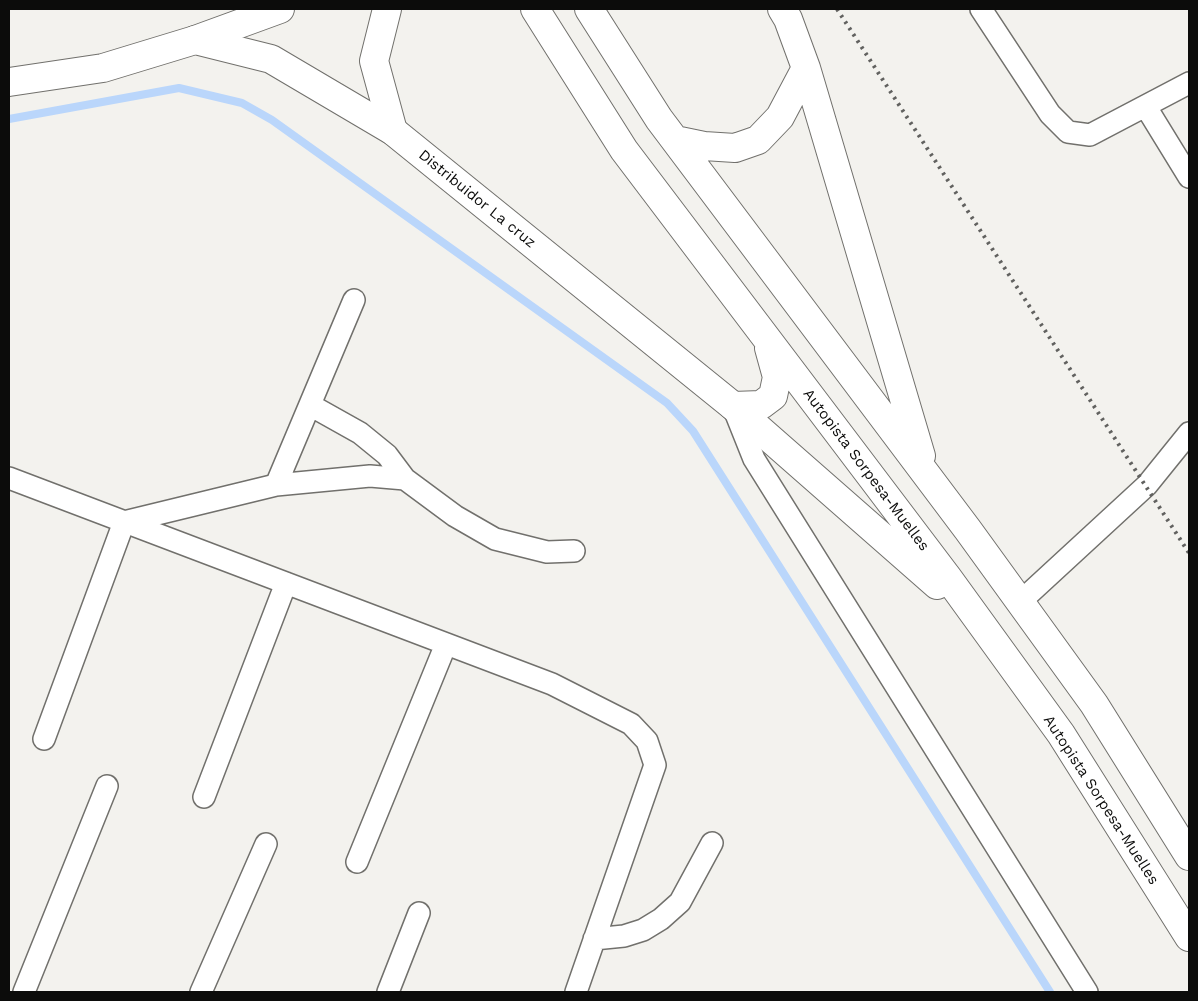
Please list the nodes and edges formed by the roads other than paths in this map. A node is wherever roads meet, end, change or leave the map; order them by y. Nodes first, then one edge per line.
1 (280, 9) edge
2 (387, 9) edge
3 (535, 9) edge
4 (589, 9) edge
5 (782, 9) edge
6 (981, 9) edge
7 (195, 40) junction
8 (806, 68) junction
9 (9, 82) edge
10 (1189, 84) edge
11 (1146, 108) junction
12 (393, 131) junction
13 (675, 140) junction
14 (1189, 177) edge
15 (354, 300) dead end
16 (766, 337) junction
17 (310, 405) junction
18 (733, 406) junction
19 (1189, 433) edge
20 (926, 475) junction
21 (9, 478) edge
22 (405, 479) junction
23 (276, 485) junction
24 (124, 522) junction
25 (574, 551) dead end
26 (286, 583) junction
27 (1020, 602) junction
28 (986, 631) junction
29 (446, 644) junction
30 (44, 739) dead end
31 (107, 786) dead end
32 (204, 797) dead end
33 (712, 843) dead end
34 (266, 844) dead end
35 (1189, 856) edge
36 (357, 862) dead end
37 (419, 913) dead end
38 (1189, 938) edge
39 (594, 939) junction
40 (24, 992) edge
41 (201, 992) edge
42 (388, 992) edge
43 (576, 992) edge
44 (1087, 992) edge

1 - 7 main road
2 - 12 main road
3 - 16 main road, Autopista Sorpesa-Muelles
4 - 13 main road
5 - 8 main road
6 - 11 street
7 - 9 main road
7 - 12 main road, Distribuidor La cruz
8 - 13 main road
8 - 20 main road
10 - 11 street
11 - 14 street
12 - 18 main road, Distribuidor La cruz
13 - 20 main road
15 - 17 street
16 - 18 main road
16 - 28 main road, Autopista Sorpesa-Muelles
17 - 22 street
17 - 23 street
18 - 28 main road, Distribuidor La cruz
18 - 44 street
19 - 27 street
20 - 27 main road
21 - 24 street
22 - 23 street
22 - 25 street
23 - 24 street
24 - 26 street
24 - 30 street
26 - 29 street
26 - 32 street
27 - 35 main road
28 - 38 main road, Autopista Sorpesa-Muelles
29 - 36 street
29 - 39 street
31 - 40 street
33 - 39 street
34 - 41 street
37 - 42 street
39 - 43 street

